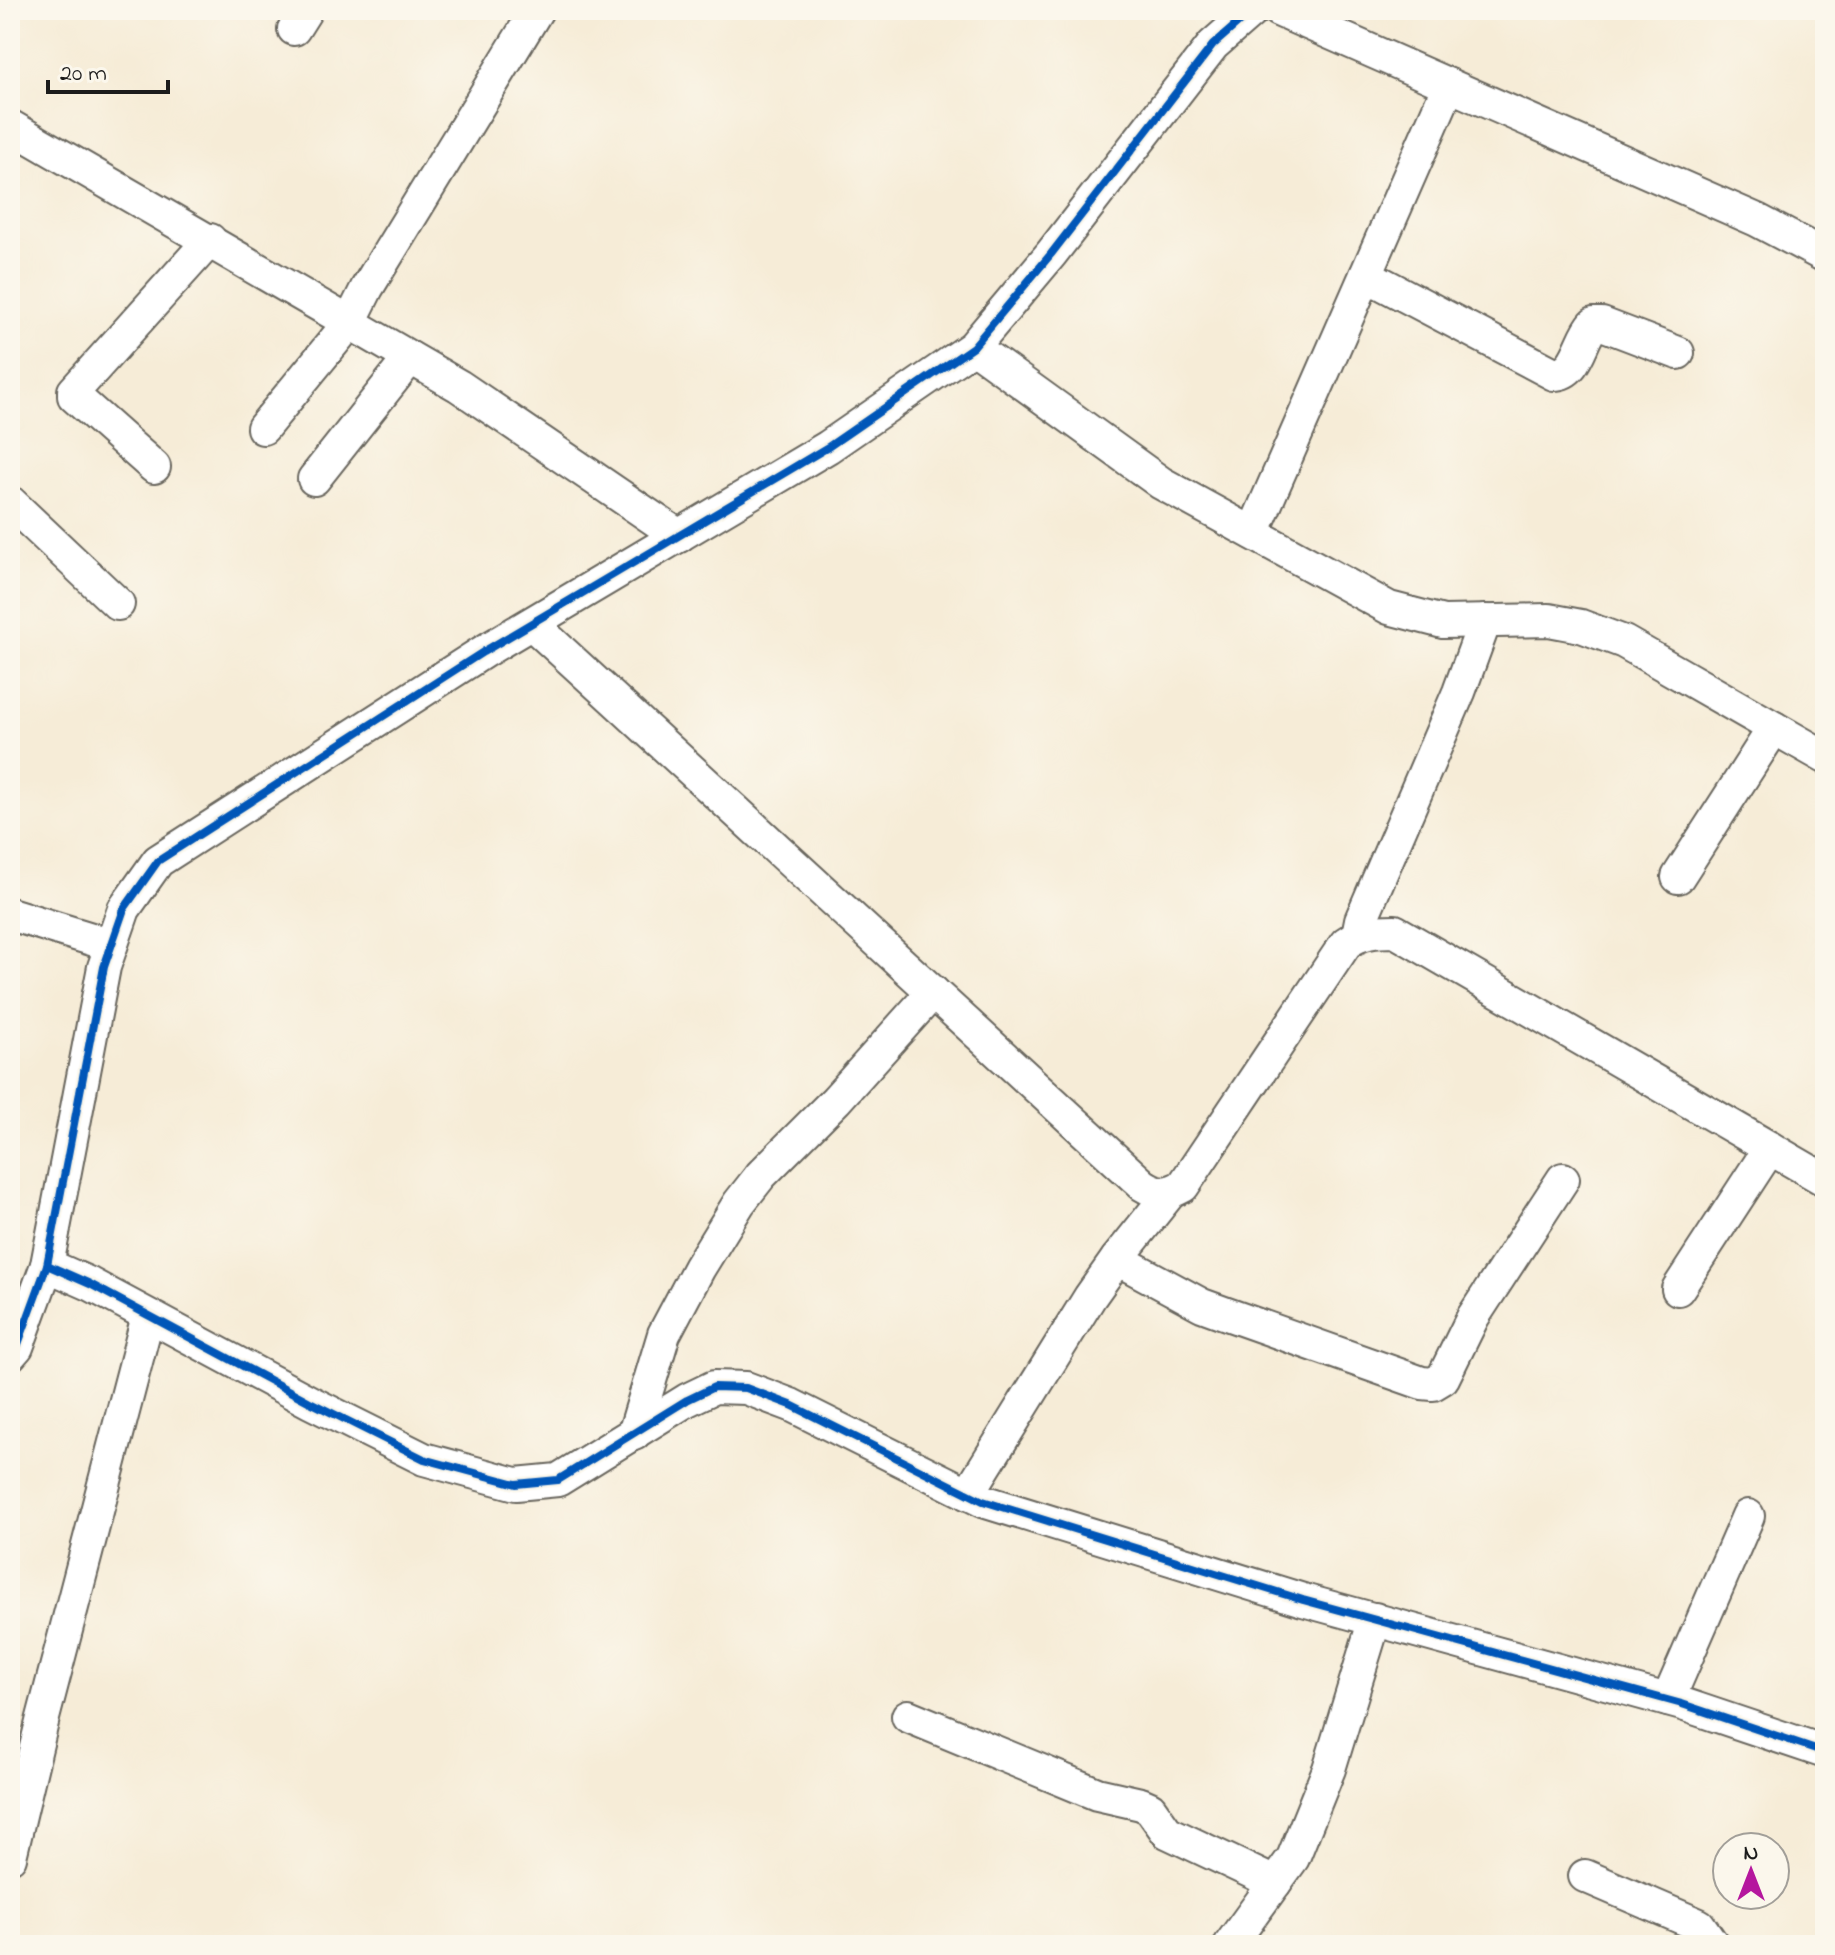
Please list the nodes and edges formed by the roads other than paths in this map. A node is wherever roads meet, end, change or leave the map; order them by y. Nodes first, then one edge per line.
1 (537, 10) edge
2 (1253, 10) edge
3 (1278, 10) edge
4 (1449, 85) junction
5 (10, 126) edge
6 (210, 240) junction
7 (1825, 256) edge
8 (1366, 275) junction
9 (350, 322) junction
10 (973, 347) junction
11 (1678, 353) dead end
12 (410, 358) junction
13 (263, 428) dead end
14 (154, 467) dead end
15 (314, 479) dead end
16 (10, 502) edge
17 (1253, 533) junction
18 (679, 536) junction
19 (118, 604) dead end
20 (1485, 621) junction
21 (532, 624) junction
22 (1774, 728) junction
23 (1825, 757) edge
24 (1678, 877) dead end
25 (10, 914) edge
26 (1358, 935) junction
27 (111, 945) junction
28 (933, 992) junction
29 (1770, 1148) junction
30 (1563, 1179) dead end
31 (1825, 1180) edge
32 (1169, 1194) junction
33 (1117, 1259) junction
34 (47, 1265) junction
35 (1678, 1289) dead end
36 (148, 1316) junction
37 (10, 1355) edge
38 (634, 1434) junction
39 (968, 1494) junction
40 (1748, 1516) dead end
41 (1375, 1619) junction
42 (1668, 1700) junction
43 (908, 1716) dead end
44 (1825, 1752) edge
45 (10, 1857) edge
46 (1585, 1876) dead end
47 (1275, 1883) junction
48 (1230, 1945) edge
49 (1713, 1945) edge

1 - 9 street
2 - 10 street
3 - 4 street
4 - 7 street
4 - 8 street
5 - 6 street
6 - 9 street
6 - 14 street
8 - 11 street
8 - 17 street
9 - 12 street
9 - 13 street
10 - 17 street
10 - 18 street
12 - 15 street
12 - 18 street
16 - 19 street
17 - 20 street
18 - 21 street
20 - 22 street
20 - 26 street
21 - 27 street
21 - 28 street
22 - 23 street
22 - 24 street
25 - 27 street
26 - 29 street
26 - 32 street
27 - 34 street
28 - 32 street
28 - 38 street
29 - 31 street
29 - 35 street
30 - 33 street
32 - 33 street
33 - 39 street
34 - 36 street
34 - 37 street
36 - 38 street
36 - 45 street
38 - 39 street
39 - 41 street
40 - 42 street
41 - 42 street
41 - 47 street
42 - 44 street
43 - 47 street
46 - 49 street
47 - 48 street

